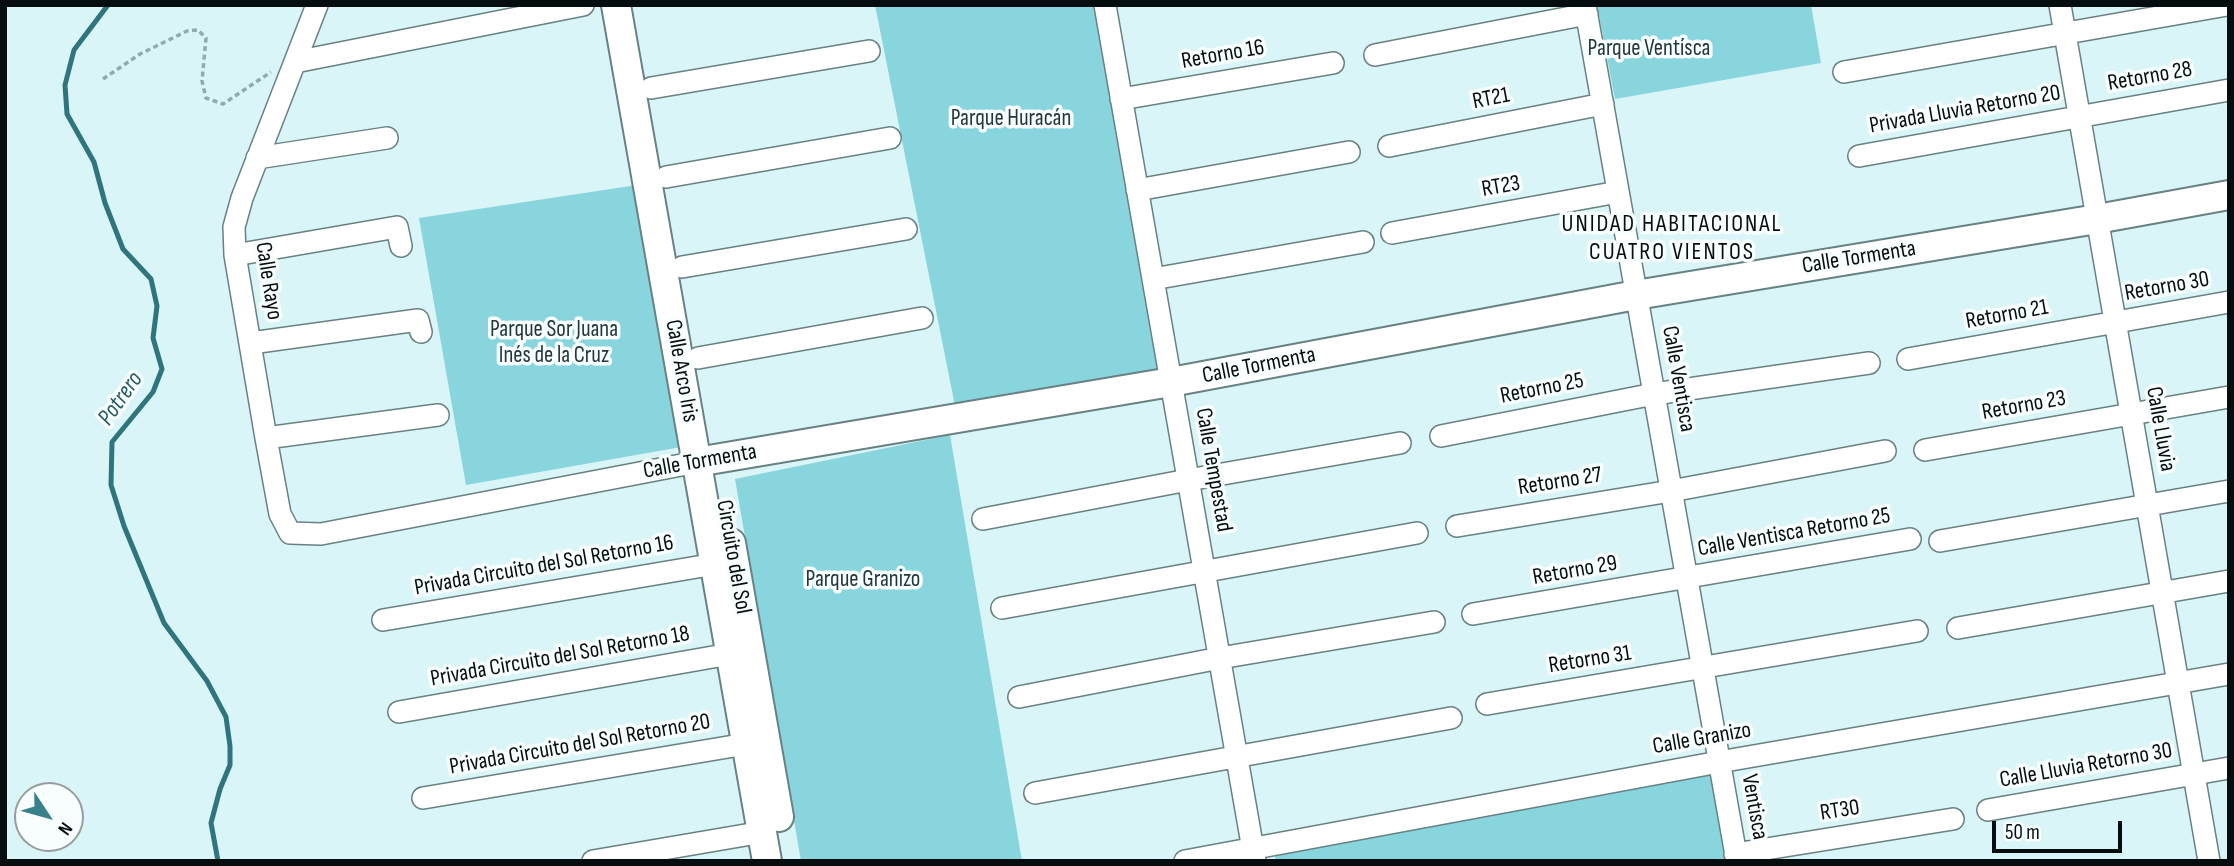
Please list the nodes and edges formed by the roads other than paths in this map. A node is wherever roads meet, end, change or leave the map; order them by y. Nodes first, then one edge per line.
1 (317, 5) edge
2 (583, 5) edge
3 (616, 5) edge
4 (636, 5) edge
5 (2060, 5) edge
6 (2227, 5) edge
7 (1112, 6) edge
8 (1586, 9) edge
9 (2065, 33) junction
10 (869, 51) dead end
11 (1375, 55) dead end
12 (295, 62) junction
13 (1333, 63) dead end
14 (1844, 72) dead end
15 (650, 89) junction
16 (2229, 90) edge
17 (1121, 99) junction
18 (1603, 104) junction
19 (2079, 116) junction
20 (387, 138) dead end
21 (890, 138) dead end
22 (1389, 146) dead end
23 (1349, 152) dead end
24 (1859, 156) dead end
25 (257, 158) junction
26 (666, 177) junction
27 (1138, 190) junction
28 (1618, 192) junction
29 (2229, 195) edge
30 (2097, 219) junction
31 (906, 229) dead end
32 (1392, 233) dead end
33 (1363, 242) dead end
34 (401, 246) dead end
35 (235, 255) junction
36 (682, 267) junction
37 (1153, 279) junction
38 (1636, 295) junction
39 (2229, 302) edge
40 (922, 318) dead end
41 (2115, 323) junction
42 (421, 332) dead end
43 (251, 344) junction
44 (698, 358) junction
45 (1908, 359) dead end
46 (1868, 363) dead end
47 (1171, 382) junction
48 (1654, 394) junction
49 (2229, 397) edge
50 (2131, 414) junction
51 (438, 415) dead end
52 (1441, 436) dead end
53 (266, 438) junction
54 (1400, 443) dead end
55 (1925, 450) dead end
56 (1885, 451) dead end
57 (706, 461) junction
58 (1188, 480) junction
59 (1671, 491) junction
60 (2229, 491) edge
61 (2147, 505) junction
62 (983, 519) dead end
63 (1457, 526) dead end
64 (289, 533) joint
65 (1417, 533) dead end
66 (1910, 540) dead end
67 (1940, 541) dead end
68 (715, 564) junction
69 (1204, 571) junction
70 (1686, 578) junction
71 (2229, 581) edge
72 (2162, 593) junction
73 (1002, 608) dead end
74 (1473, 614) dead end
75 (383, 621) dead end
76 (1434, 622) dead end
77 (1958, 628) dead end
78 (1917, 631) dead end
79 (730, 654) junction
80 (1220, 658) junction
81 (1703, 668) junction
82 (2229, 674) edge
83 (2178, 682) junction
84 (1019, 697) dead end
85 (1487, 704) dead end
86 (399, 712) dead end
87 (1451, 718) dead end
88 (746, 744) junction
89 (1238, 757) junction
90 (1719, 762) junction
91 (2229, 768) edge
92 (2194, 774) junction
93 (1035, 793) dead end
94 (424, 798) dead end
95 (1988, 810) dead end
96 (1952, 819) dead end
97 (762, 832) junction
98 (1253, 855) edge
99 (1736, 858) edge
100 (593, 861) edge
101 (767, 861) edge
102 (787, 861) edge
103 (1185, 861) edge
104 (2209, 861) edge

1 - 12 street, Calle Rayo
2 - 12 street
3 - 57 street, Calle Arco Iris
4 - 15 street, Circuito del Sol
5 - 9 street, Calle Lluvia
6 - 9 street
7 - 17 street, Calle Tempestad
8 - 11 street
8 - 18 street, Calle Ventisca
9 - 14 street
9 - 19 street, Calle Lluvia
10 - 15 street
12 - 25 street, Calle Rayo
13 - 17 street, Retorno 16
15 - 26 street, Circuito del Sol
16 - 19 street, Retorno 28
17 - 27 street, Calle Tempestad
18 - 22 street, RT21
18 - 28 street, Calle Ventisca
19 - 24 street, Privada Lluvia Retorno 20
19 - 30 street, Calle Lluvia
20 - 25 street
21 - 26 street
23 - 27 street
25 - 35 street, Calle Rayo
26 - 36 street, Circuito del Sol
27 - 37 street, Calle Tempestad
28 - 32 street, RT23
28 - 38 street, Calle Ventisca
29 - 30 street, Calle Tormenta
30 - 38 street, Calle Tormenta
30 - 41 street, Calle Lluvia
31 - 36 street
33 - 37 street
34 - 35 street
35 - 43 street, Calle Rayo
36 - 44 street, Circuito del Sol
37 - 47 street, Calle Tempestad
38 - 47 street, Calle Tormenta
38 - 48 street, Calle Ventisca
39 - 41 street, Retorno 30
40 - 44 street
41 - 45 street, Retorno 21
41 - 50 street, Calle Lluvia
42 - 43 street
43 - 53 street, Calle Rayo
44 - 57 street, Circuito del Sol
46 - 48 street, Retorno 25
47 - 57 street, Calle Tormenta
47 - 58 street, Calle Tempestad
48 - 52 street, Retorno 25
48 - 59 street, Calle Ventisca
49 - 50 street, Retorno 23
50 - 55 street, Retorno 23
50 - 61 street, Calle Lluvia
51 - 53 street
53 - 64 street, Calle Rayo
54 - 58 street
56 - 59 street, Retorno 27
57 - 64 street, Calle Tormenta
57 - 68 street, Calle Arco Iris
57 - 102 street, Circuito del Sol
58 - 62 street
58 - 69 street, Calle Tempestad
59 - 63 street, Retorno 27
59 - 70 street, Calle Ventisca
60 - 61 street
61 - 67 street
61 - 72 street, Calle Lluvia
65 - 69 street
66 - 70 street, Calle Ventisca Retorno 25
68 - 75 street, Privada Circuito del Sol Retorno 16
68 - 79 street, Calle Arco Iris
69 - 73 street
69 - 80 street, Calle Tempestad
70 - 74 street, Retorno 29
70 - 81 street, Calle Ventisca
71 - 72 street
72 - 77 street
72 - 83 street, Calle Lluvia
76 - 80 street
78 - 81 street, Retorno 31
79 - 86 street, Privada Circuito del Sol Retorno 18
79 - 88 street, Calle Arco Iris
80 - 84 street
80 - 89 street, Calle Tempestad
81 - 85 street, Retorno 31
81 - 90 street, Calle Ventisca
82 - 83 street, Calle Granizo
83 - 90 street, Calle Granizo
83 - 92 street, Calle Lluvia
87 - 89 street
88 - 94 street, Privada Circuito del Sol Retorno 20
88 - 97 street, Calle Arco Iris
89 - 93 street
89 - 98 street, Calle Tempestad
90 - 98 street, Calle Granizo
90 - 99 street, Ventisca
91 - 92 street, Calle Lluvia Retorno 30
92 - 95 street, Calle Lluvia Retorno 30
92 - 104 street, Calle Lluvia
96 - 99 street, RT30
97 - 100 street
97 - 101 street, Calle Arco Iris
98 - 103 street, Calle Granizo

